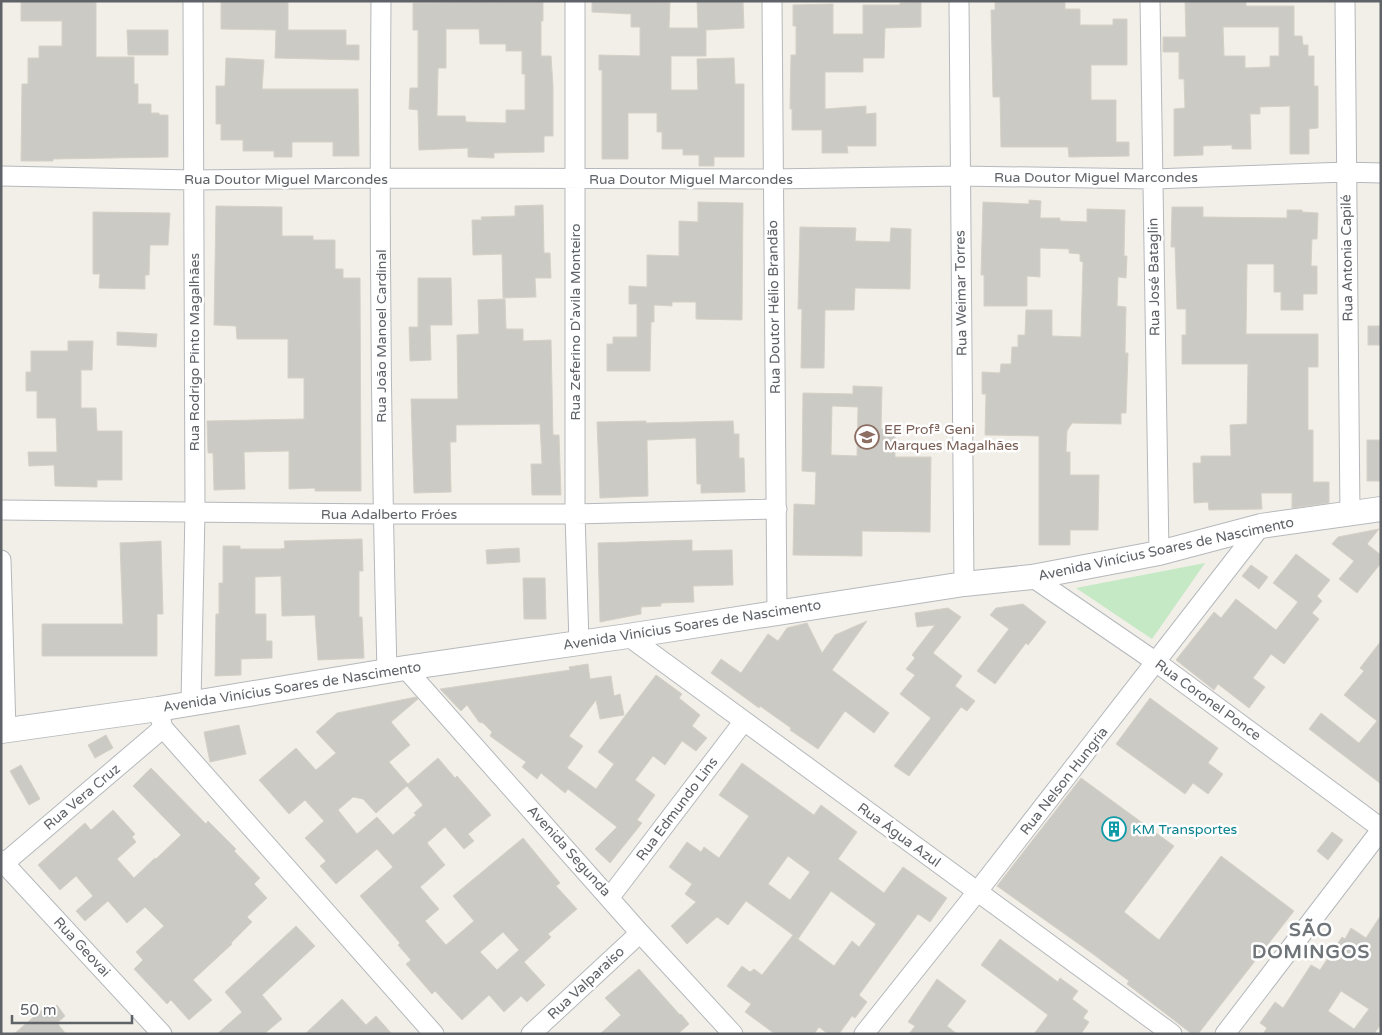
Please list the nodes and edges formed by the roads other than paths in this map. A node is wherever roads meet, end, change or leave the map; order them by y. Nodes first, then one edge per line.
1 (193, 1) edge
2 (381, 1) edge
3 (575, 1) edge
4 (772, 1) edge
5 (958, 1) edge
6 (1150, 1) edge
7 (1345, 1) edge
8 (1346, 172) junction
9 (1381, 173) edge
10 (1, 176) edge
11 (960, 176) junction
12 (380, 178) junction
13 (575, 179) junction
14 (772, 179) junction
15 (1153, 179) junction
16 (193, 180) junction
17 (777, 508) junction
18 (1381, 509) edge
19 (1, 510) edge
20 (195, 512) junction
21 (383, 514) junction
22 (575, 514) junction
23 (1350, 514) junction
24 (1261, 526) junction
25 (1159, 553) junction
26 (1, 560) edge
27 (1032, 577) junction
28 (964, 584) junction
29 (777, 612) junction
30 (628, 636) junction
31 (578, 643) junction
32 (1156, 662) junction
33 (396, 670) junction
34 (191, 702) junction
35 (161, 719) junction
36 (744, 721) junction
37 (4, 730) edge
38 (1381, 829) edge
39 (2, 863) edge
40 (977, 892) junction
41 (610, 897) junction
42 (640, 933) junction
43 (162, 1034) edge
44 (434, 1034) edge
45 (531, 1034) edge
46 (733, 1034) edge
47 (864, 1034) edge
48 (1172, 1034) edge
49 (1225, 1034) edge

1 - 16 street, Rua Rodrigo Pinto Magalhães
2 - 12 street, Rua João Manoel Cardinal
3 - 13 street, Rua Zeferino D'avila Monteiro
4 - 14 street, Rua Doutor Hélio Brandão
5 - 11 street, Rua Weimar Torres
6 - 15 street, Rua José Bataglin
7 - 8 street, Rua Antonia Capilé
8 - 9 street, Rua Doutor Miguel Marcondes
8 - 15 street, Rua Doutor Miguel Marcondes
8 - 23 street, Rua Antonia Capilé
10 - 16 street, Rua Doutor Miguel Marcondes
11 - 14 street, Rua Doutor Miguel Marcondes
11 - 15 street, Rua Doutor Miguel Marcondes
11 - 28 street, Rua Weimar Torres
12 - 13 street, Rua Doutor Miguel Marcondes
12 - 16 street, Rua Doutor Miguel Marcondes
12 - 21 street, Rua João Manoel Cardinal
13 - 14 street, Rua Doutor Miguel Marcondes
13 - 22 street, Rua Zeferino D'avila Monteiro
14 - 17 street, Rua Doutor Hélio Brandão
15 - 25 street, Rua José Bataglin
16 - 20 street, Rua Rodrigo Pinto Magalhães
17 - 22 street, Rua Adalberto Fróes
17 - 29 street, Rua Doutor Hélio Brandão
18 - 23 street, Avenida Vinícius Soares de Nascimento
19 - 20 street, Rua Adalberto Fróes
20 - 21 street, Rua Adalberto Fróes
20 - 34 street, Rua Rodrigo Pinto Magalhães
21 - 22 street, Rua Adalberto Fróes
21 - 33 street, Rua João Manoel Cardinal
22 - 31 street, Rua Zeferino D'avila Monteiro
23 - 24 street, Avenida Vinícius Soares de Nascimento
24 - 25 street, Avenida Vinícius Soares de Nascimento
24 - 32 street, Rua Nelson Hungria
25 - 27 street, Avenida Vinícius Soares de Nascimento
26 - 37 street
27 - 28 street, Avenida Vinícius Soares de Nascimento
27 - 32 street, Rua Coronel Ponce
28 - 29 street, Avenida Vinícius Soares de Nascimento
29 - 30 street, Avenida Vinícius Soares de Nascimento
30 - 31 street, Avenida Vinícius Soares de Nascimento
30 - 36 street, Rua Água Azul
31 - 33 street, Avenida Vinícius Soares de Nascimento
32 - 38 street, Rua Coronel Ponce
32 - 40 street, Rua Nelson Hungria
33 - 34 street, Avenida Vinícius Soares de Nascimento
33 - 41 street, Avenida Segunda
34 - 35 street, Avenida Vinícius Soares de Nascimento
35 - 37 street, Avenida Vinícius Soares de Nascimento
35 - 39 street, Rua Vera Cruz
35 - 44 street
36 - 40 street, Rua Água Azul
36 - 41 street, Rua Edmundo Lins
38 - 49 street
39 - 43 street, Rua Geovai
40 - 47 street, Rua Nelson Hungria
40 - 48 street, Rua Água Azul
41 - 42 street, Avenida Segunda
42 - 45 street, Rua Valparaíso
42 - 46 street, Avenida Segunda

